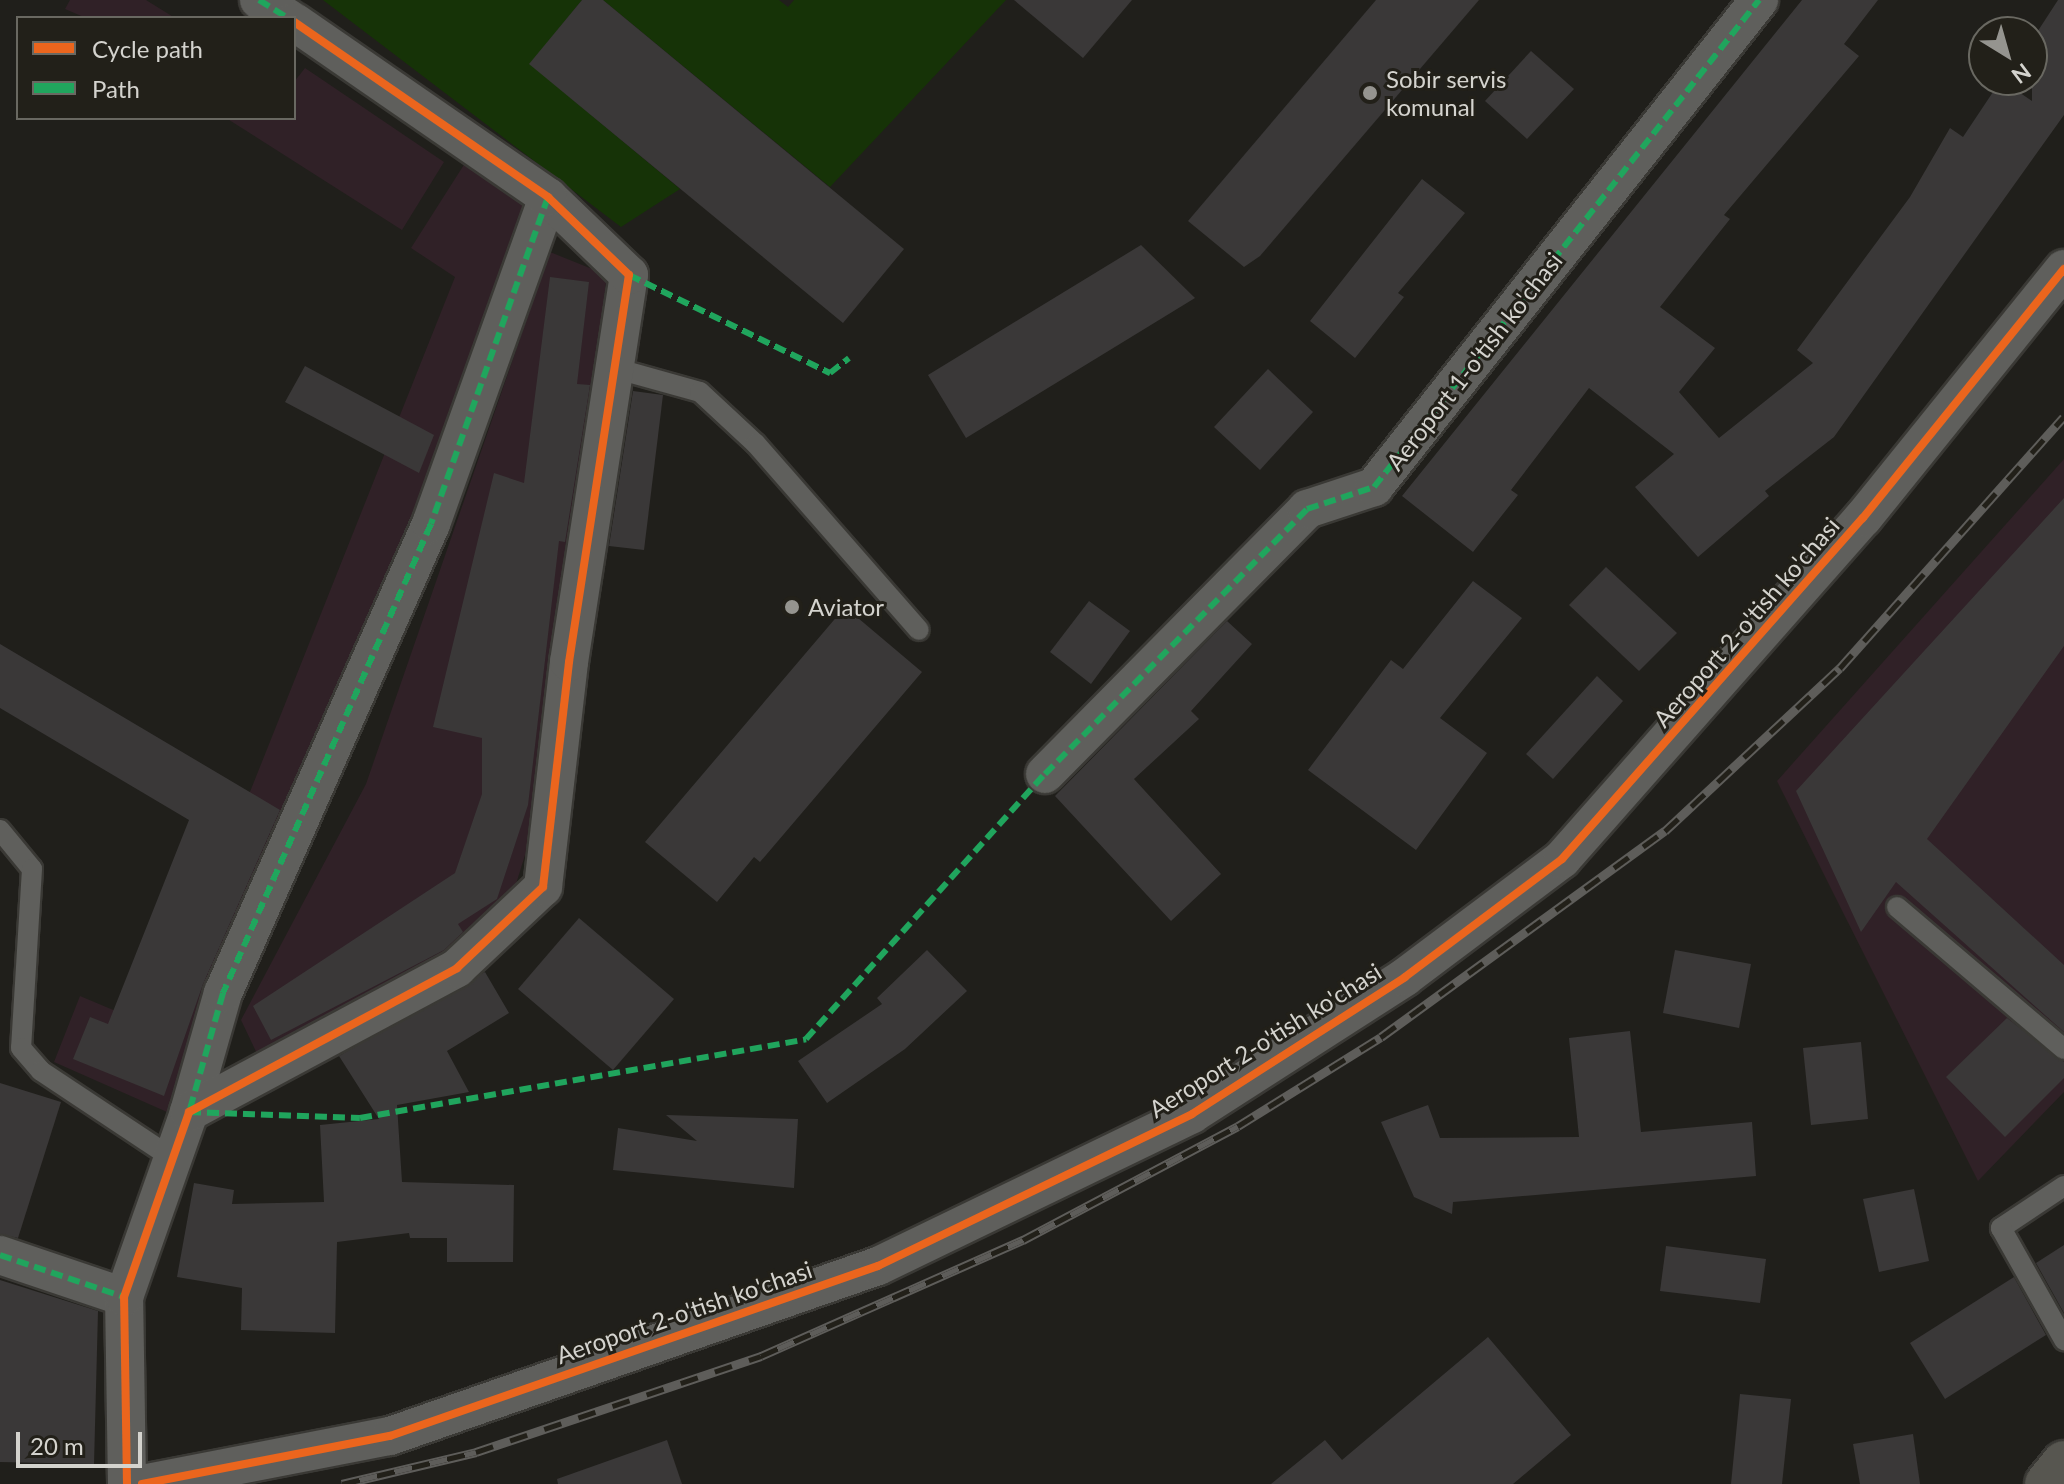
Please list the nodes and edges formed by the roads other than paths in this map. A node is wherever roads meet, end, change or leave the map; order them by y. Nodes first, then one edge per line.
1 (259, 0) edge
2 (1759, 0) edge
3 (285, 16) edge
4 (296, 23) edge
5 (548, 197) junction
6 (2064, 269) edge
7 (614, 368) junction
8 (919, 630) dead end
9 (1045, 774) dead end
10 (0, 830) edge
11 (1897, 907) dead end
12 (2064, 1049) edge
13 (189, 1112) junction
14 (172, 1158) junction
15 (2064, 1186) edge
16 (0, 1255) edge
17 (124, 1297) junction
18 (2064, 1340) edge
19 (2064, 1463) edge
20 (127, 1484) edge
21 (142, 1484) edge
22 (2047, 1484) edge

1 - 3 street
2 - 9 street, Aeroport 1-o'tish ko'chasi
4 - 5 street
5 - 7 street
5 - 13 street
6 - 21 street, Aeroport 2-o'tish ko'chasi
7 - 8 lane
7 - 13 street
10 - 14 lane
11 - 12 lane
13 - 14 street
14 - 17 street
15 - 18 lane
16 - 17 street
17 - 20 street
19 - 22 main road

